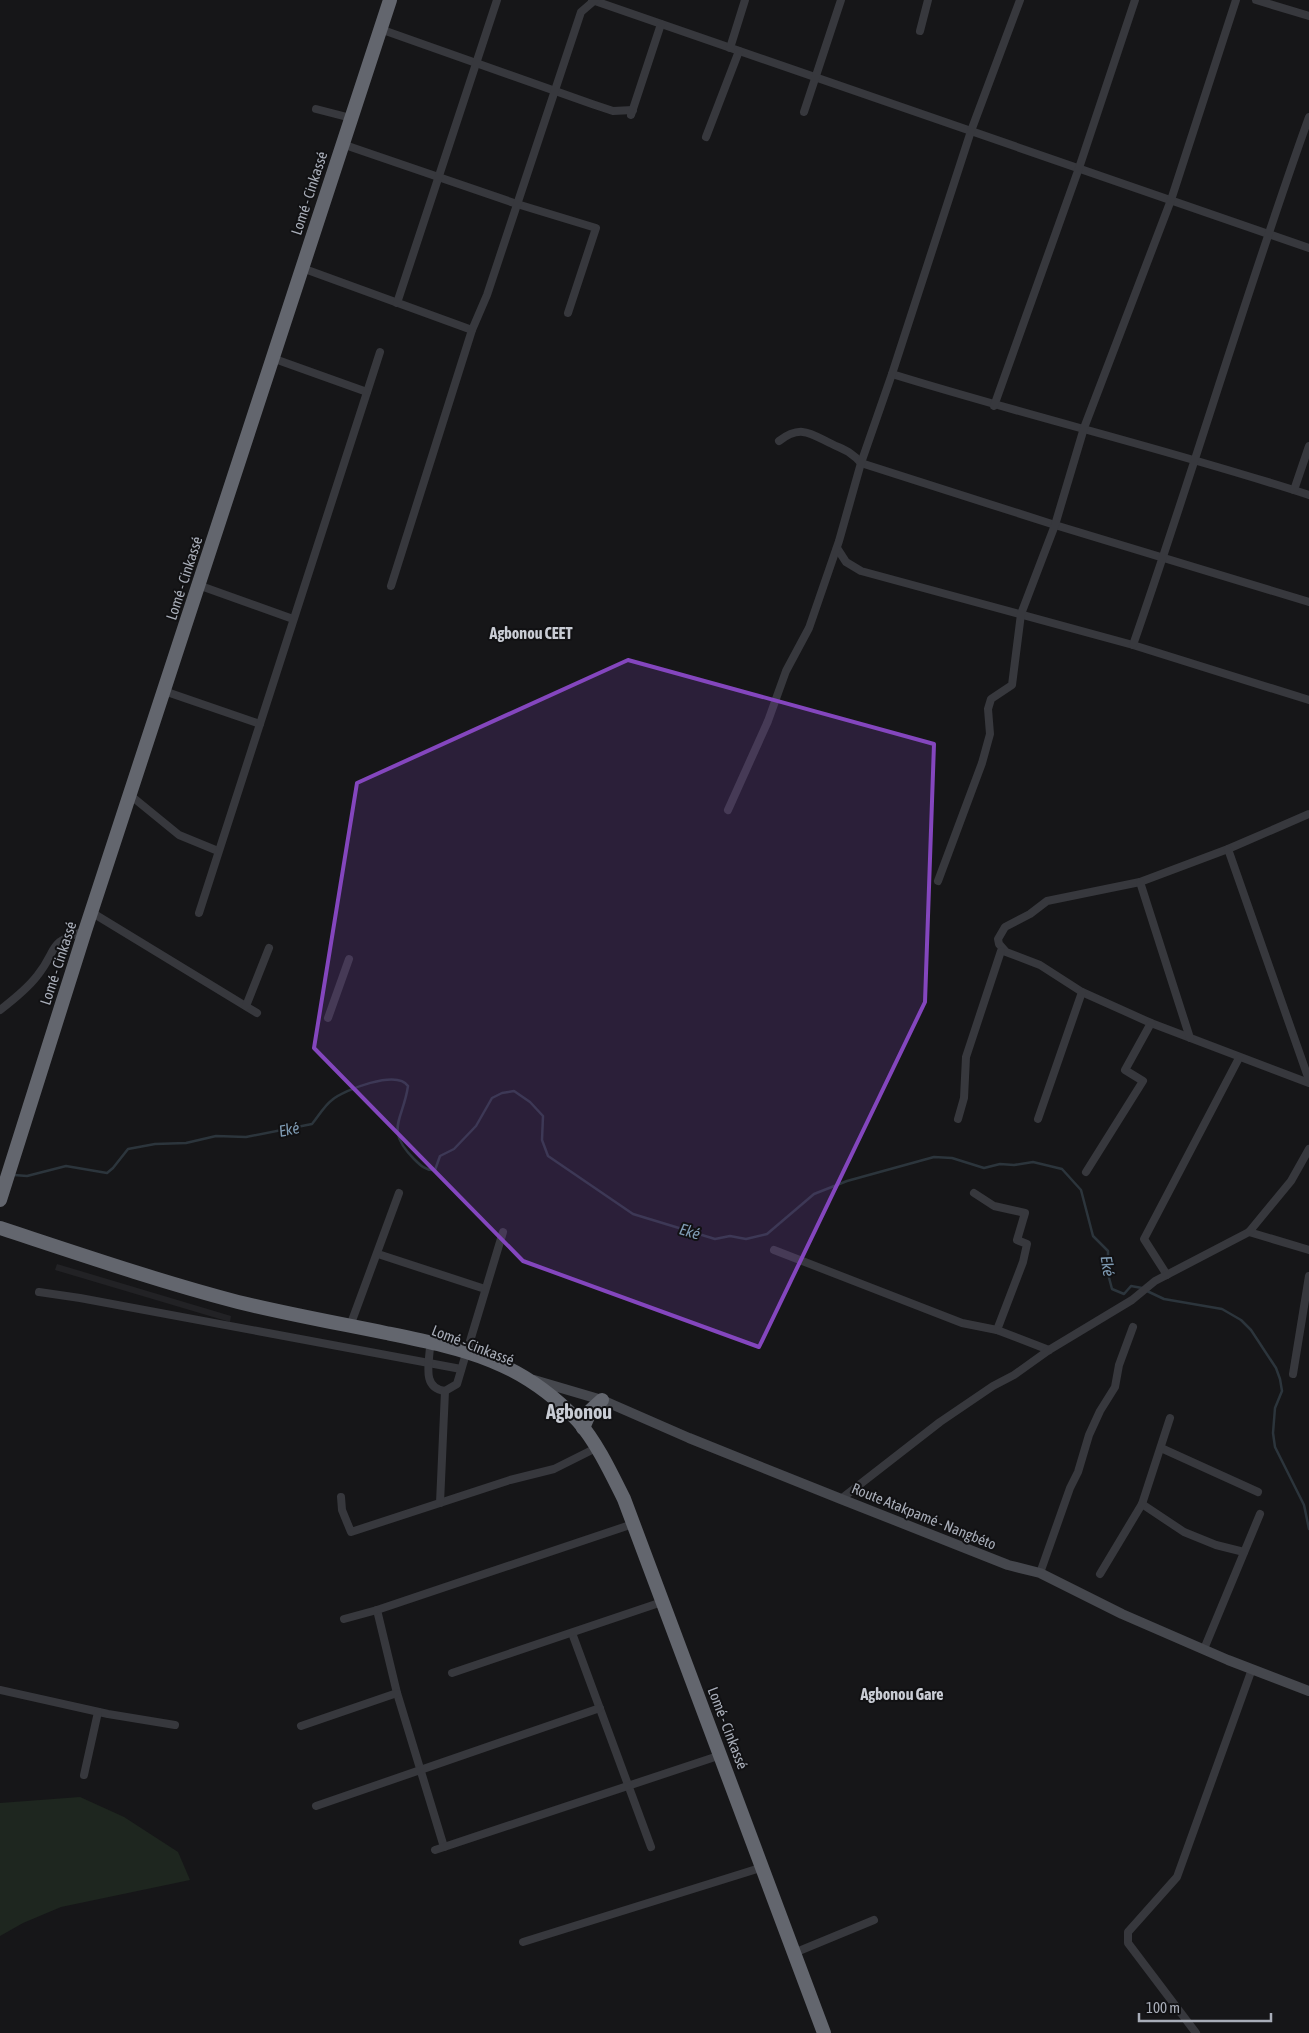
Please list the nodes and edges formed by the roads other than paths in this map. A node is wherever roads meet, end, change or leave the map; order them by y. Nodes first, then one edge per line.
1 (390, 0) edge
2 (497, 0) edge
3 (594, 0) edge
4 (745, 0) edge
5 (841, 0) edge
6 (928, 0) edge
7 (1020, 0) edge
8 (1135, 0) edge
9 (1236, 0) edge
10 (1256, 0) edge
11 (1309, 16) edge
12 (661, 24) junction
13 (380, 29) junction
14 (920, 31) dead end
15 (730, 48) junction
16 (739, 51) junction
17 (476, 63) junction
18 (816, 77) junction
19 (556, 92) junction
20 (316, 109) dead end
21 (804, 112) dead end
22 (1309, 117) edge
23 (351, 118) junction
24 (971, 131) junction
25 (706, 137) dead end
26 (342, 144) junction
27 (1079, 168) junction
28 (440, 178) junction
29 (1171, 200) junction
30 (517, 204) junction
31 (1267, 234) junction
32 (1309, 248) edge
33 (302, 268) junction
34 (397, 303) junction
35 (568, 313) dead end
36 (472, 330) junction
37 (380, 352) dead end
38 (272, 358) junction
39 (892, 374) junction
40 (366, 392) junction
41 (994, 406) junction
42 (1084, 428) junction
43 (779, 440) dead end
44 (1309, 446) edge
45 (1194, 459) junction
46 (861, 463) junction
47 (1294, 490) junction
48 (1309, 495) edge
49 (1055, 525) junction
50 (837, 548) junction
51 (1163, 558) junction
52 (198, 585) junction
53 (391, 586) dead end
54 (1309, 602) edge
55 (1021, 614) junction
56 (293, 619) junction
57 (1133, 645) junction
58 (164, 691) junction
59 (1309, 700) edge
60 (260, 724) junction
61 (130, 795) junction
62 (728, 810) dead end
63 (1309, 814) edge
64 (1228, 849) junction
65 (218, 851) junction
66 (938, 880) dead end
67 (1140, 882) junction
68 (92, 912) junction
69 (199, 913) dead end
70 (85, 931) junction
71 (269, 948) dead end
72 (1002, 951) dead end
73 (349, 959) dead end
74 (1082, 992) junction
75 (246, 1006) junction
76 (0, 1010) edge
77 (257, 1013) dead end
78 (328, 1018) dead end
79 (1151, 1024) junction
80 (1190, 1038) junction
81 (1239, 1058) junction
82 (1309, 1082) edge
83 (958, 1119) dead end
84 (1038, 1120) dead end
85 (1309, 1149) edge
86 (1086, 1172) dead end
87 (399, 1193) dead end
88 (974, 1193) dead end
89 (0, 1200) edge
90 (0, 1228) edge
91 (503, 1232) dead end
92 (1249, 1232) junction
93 (774, 1250) dead end
94 (1309, 1250) edge
95 (378, 1254) junction
96 (1167, 1274) junction
97 (1309, 1276) edge
98 (485, 1289) junction
99 (39, 1292) dead end
100 (350, 1326) junction
101 (1134, 1326) dead end
102 (997, 1330) junction
103 (413, 1339) junction
104 (430, 1347) junction
105 (1049, 1350) junction
106 (464, 1359) junction
107 (429, 1363) junction
108 (1293, 1374) dead end
109 (524, 1377) junction
110 (445, 1391) junction
111 (602, 1400) junction
112 (1170, 1418) dead end
113 (583, 1428) junction
114 (594, 1444) junction
115 (1162, 1448) junction
116 (1258, 1492) dead end
117 (341, 1497) dead end
118 (841, 1499) junction
119 (440, 1503) junction
120 (1142, 1504) junction
121 (1260, 1514) dead end
122 (633, 1524) junction
123 (1244, 1552) junction
124 (1040, 1574) junction
125 (1100, 1574) dead end
126 (662, 1602) junction
127 (377, 1610) junction
128 (344, 1619) dead end
129 (572, 1633) junction
130 (1204, 1649) junction
131 (1252, 1670) junction
132 (452, 1673) dead end
133 (0, 1690) edge
134 (1309, 1691) edge
135 (397, 1693) junction
136 (600, 1708) junction
137 (98, 1712) junction
138 (175, 1725) dead end
139 (301, 1726) dead end
140 (721, 1755) junction
141 (421, 1770) junction
142 (84, 1775) dead end
143 (630, 1786) junction
144 (316, 1806) dead end
145 (444, 1847) junction
146 (651, 1848) dead end
147 (435, 1850) dead end
148 (763, 1867) junction
149 (874, 1920) dead end
150 (522, 1942) dead end
151 (794, 1952) junction
152 (824, 2033) edge
153 (1196, 2033) edge

1 - 13 highway, Lomé - Cinkassé
2 - 17 street
3 - 12 street
3 - 19 street
4 - 15 street
5 - 18 street
6 - 14 street
7 - 24 street
8 - 27 street
9 - 29 street
10 - 11 street
12 - 15 street
12 - 19 street
13 - 17 street
13 - 23 highway, Lomé - Cinkassé
15 - 16 street
16 - 18 street
16 - 25 street
17 - 19 street
17 - 28 street
18 - 21 street
18 - 24 street
19 - 30 street
20 - 23 street
22 - 31 street
23 - 26 highway, Lomé - Cinkassé
24 - 27 street
24 - 39 street
26 - 28 street
26 - 33 highway, Lomé - Cinkassé
27 - 29 street
27 - 41 street
28 - 30 street
28 - 34 street
29 - 31 street
29 - 42 street
30 - 35 street
30 - 36 street
31 - 32 street
31 - 45 street
33 - 34 street
33 - 38 highway, Lomé - Cinkassé
34 - 36 street
36 - 53 street
37 - 40 street
38 - 40 street
38 - 52 highway, Lomé - Cinkassé
39 - 41 street
39 - 46 street
40 - 56 street
41 - 42 street
42 - 45 street
42 - 49 street
43 - 46 street
44 - 47 street
45 - 47 street
45 - 51 street
46 - 49 street
46 - 50 street
47 - 48 street
49 - 51 street
49 - 55 street
50 - 55 street
50 - 62 street
51 - 54 street
51 - 57 street
52 - 56 street
52 - 58 highway, Lomé - Cinkassé
55 - 57 street
55 - 66 street
56 - 60 street
57 - 59 street
58 - 60 street
58 - 61 highway, Lomé - Cinkassé
60 - 65 street
61 - 65 street
61 - 68 highway, Lomé - Cinkassé
63 - 64 street
64 - 67 street
64 - 82 street
65 - 69 street
67 - 74 street
67 - 80 street
68 - 70 highway, Lomé - Cinkassé
68 - 75 street
70 - 76 street
70 - 89 highway, Lomé - Cinkassé
71 - 75 street
72 - 83 street
73 - 78 street
74 - 79 street
74 - 84 street
75 - 77 street
79 - 80 street
79 - 86 street
80 - 81 street
81 - 82 street
81 - 96 street
85 - 92 street
87 - 95 street
88 - 102 street
90 - 100 highway
91 - 98 street
92 - 94 street
92 - 96 street
93 - 102 street
95 - 98 street
95 - 100 street
96 - 105 street
97 - 108 street
98 - 106 street
99 - 107 street
100 - 103 highway
101 - 124 street
102 - 105 street
103 - 104 highway, Lomé - Cinkassé
103 - 106 highway, Lomé - Cinkassé
104 - 106 highway, Lomé - Cinkassé
104 - 107 street
105 - 118 street
106 - 107 street
106 - 109 highway, Lomé - Cinkassé
106 - 110 street
106 - 114 highway, Lomé - Cinkassé
107 - 110 street
109 - 111 main road, Route Atakpamé - Nangbéto
109 - 113 highway, Lomé - Cinkassé
110 - 119 street
111 - 113 highway
111 - 118 main road, Route Atakpamé - Nangbéto
112 - 115 street
113 - 114 highway, Lomé - Cinkassé
114 - 119 street
114 - 122 highway, Lomé - Cinkassé
115 - 116 street
115 - 120 street
117 - 119 street
118 - 124 main road, Route Atakpamé - Nangbéto
120 - 123 street
120 - 125 street
121 - 123 street
122 - 126 highway, Lomé - Cinkassé
122 - 127 street
123 - 130 street
124 - 130 main road, Route Atakpamé - Nangbéto
126 - 129 street
126 - 140 highway, Lomé - Cinkassé
127 - 128 street
127 - 135 street
129 - 132 street
129 - 136 street
130 - 131 main road, Route Atakpamé - Nangbéto
131 - 134 main road, Route Atakpamé - Nangbéto
131 - 153 street
133 - 137 street
135 - 139 street
135 - 141 street
136 - 141 street
136 - 143 street
137 - 138 street
137 - 142 street
140 - 143 street
140 - 148 highway, Lomé - Cinkassé
141 - 144 street
141 - 145 street
143 - 145 street
143 - 146 street
145 - 147 street
148 - 150 street
148 - 151 highway, Lomé - Cinkassé
149 - 151 street
151 - 152 highway, Lomé - Cinkassé

